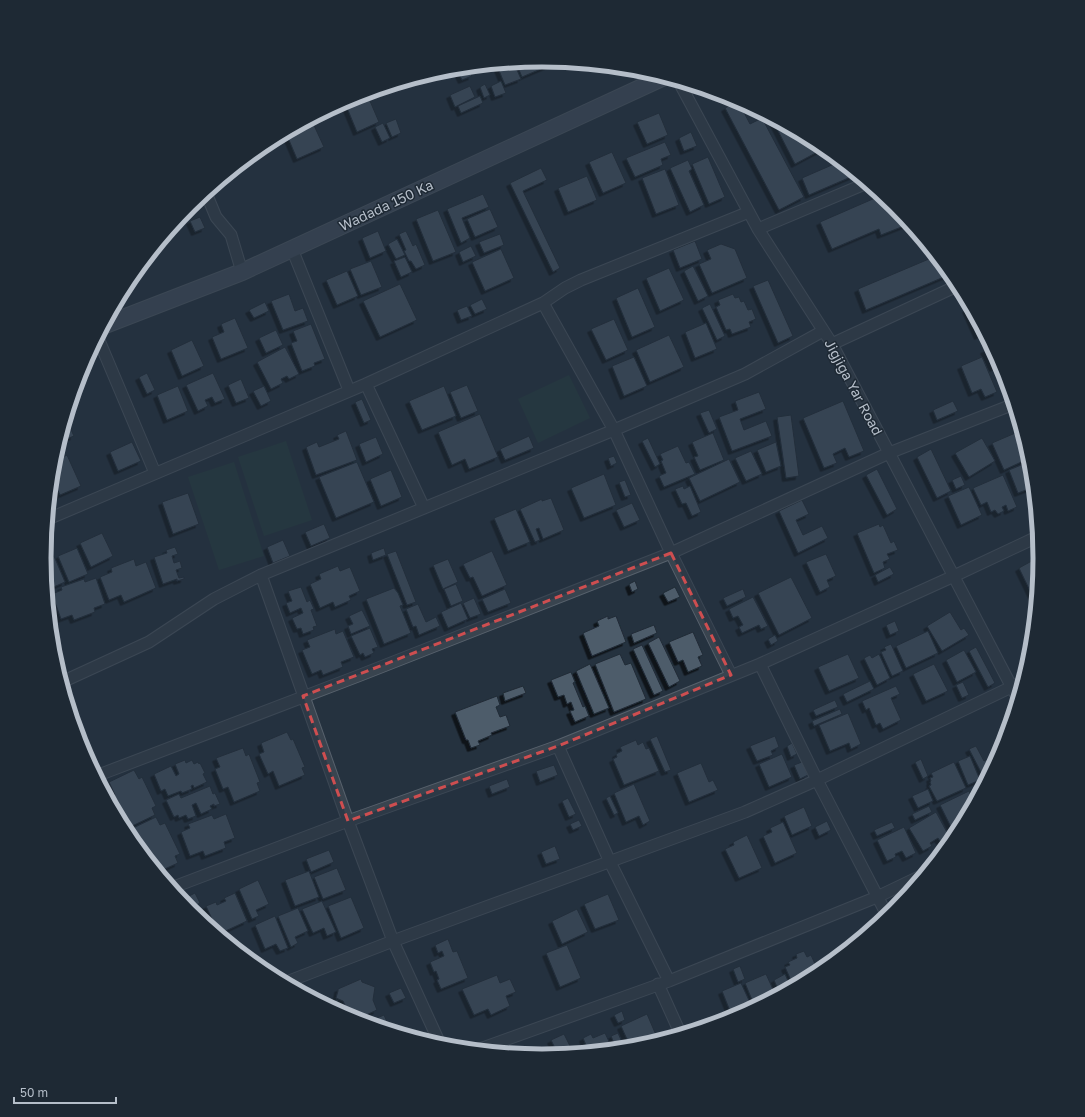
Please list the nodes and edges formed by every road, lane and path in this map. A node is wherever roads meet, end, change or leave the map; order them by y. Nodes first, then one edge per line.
1 (656, 81) edge
2 (682, 88) edge
3 (862, 185) edge
4 (208, 198) edge
5 (749, 212) junction
6 (758, 229) junction
7 (292, 249) junction
8 (242, 272) junction
9 (953, 288) edge
10 (543, 303) junction
11 (112, 323) edge
12 (824, 331) junction
13 (101, 344) edge
14 (832, 344) junction
15 (366, 384) junction
16 (349, 390) junction
17 (1009, 406) edge
18 (614, 430) junction
19 (889, 453) junction
20 (155, 473) junction
21 (424, 508) junction
22 (53, 517) edge
23 (1033, 539) edge
24 (671, 552) junction
25 (261, 575) junction
26 (954, 576) junction
27 (760, 664) junction
28 (731, 675) junction
29 (66, 680) edge
30 (1017, 685) edge
31 (1012, 687) junction
32 (1015, 693) edge
33 (303, 696) junction
34 (558, 746) junction
35 (101, 774) edge
36 (818, 780) junction
37 (348, 821) junction
38 (610, 862) junction
39 (915, 879) edge
40 (176, 886) edge
41 (878, 898) junction
42 (885, 911) edge
43 (393, 941) junction
44 (291, 980) edge
45 (664, 982) junction
46 (679, 1030) edge
47 (438, 1039) edge
48 (486, 1047) edge

1 - 7 street, Wadada 150 Ka
2 - 5 street, Jigjiga Yar Road
3 - 6 street
4 - 8 street
5 - 6 street, Jigjiga Yar Road
5 - 10 street
6 - 12 street, Jigjiga Yar Road
7 - 8 street, Wadada 150 Ka
7 - 16 street
8 - 11 street, Wadada 150 Ka
9 - 14 street
10 - 15 street
10 - 18 street
12 - 14 street, Jigjiga Yar Road
12 - 18 street
13 - 20 street
14 - 19 street, Jigjiga Yar Road
15 - 16 street
15 - 21 street
16 - 20 street
17 - 19 street
18 - 21 street
18 - 24 street
19 - 24 street
19 - 26 street, Jigjiga Yar Road
20 - 22 street
21 - 25 street
23 - 26 street
24 - 28 street
24 - 33 street
25 - 29 street
25 - 33 street
26 - 27 street
26 - 31 street, Jigjiga Yar Road
27 - 28 street
27 - 36 street
28 - 34 street
30 - 31 street
31 - 32 street, Jigjiga Yar Road
31 - 36 street
33 - 35 street
33 - 37 street
34 - 37 street
34 - 38 street
36 - 38 street
36 - 41 street
37 - 40 street
37 - 43 street
38 - 43 street
38 - 45 street
39 - 41 street
41 - 42 street
41 - 45 street
43 - 44 street
43 - 47 street
45 - 46 street
45 - 48 street

